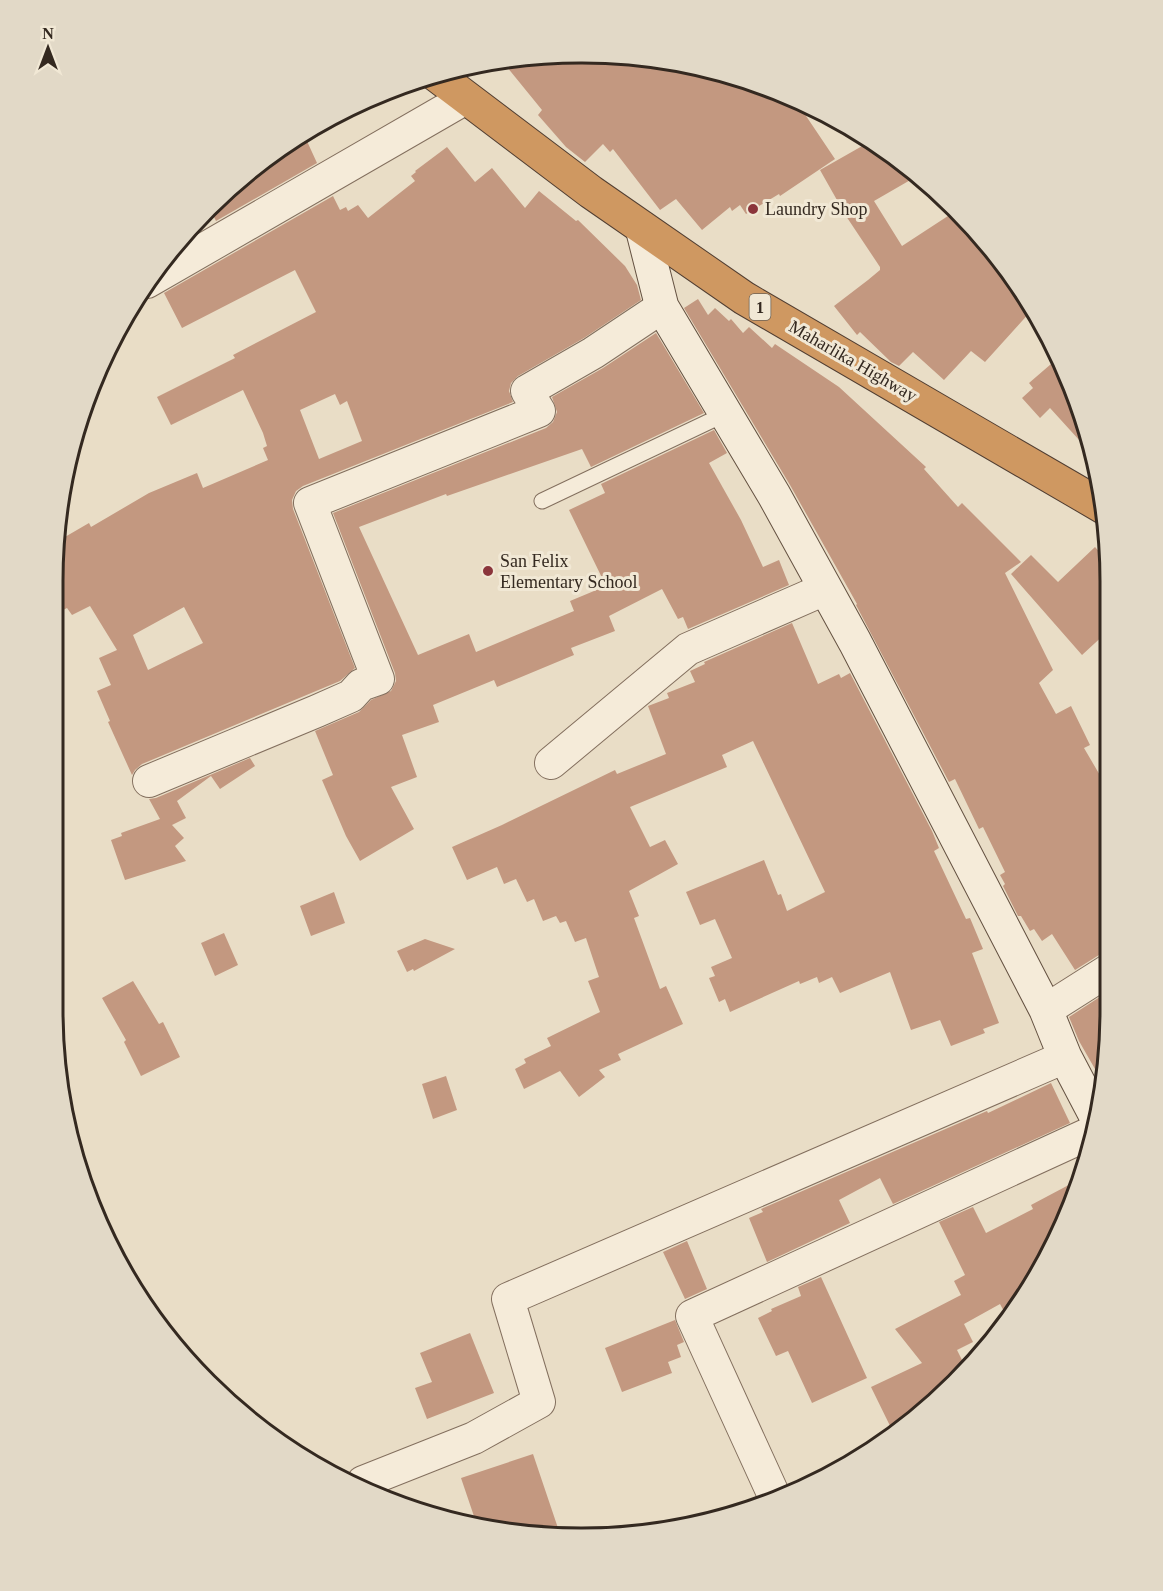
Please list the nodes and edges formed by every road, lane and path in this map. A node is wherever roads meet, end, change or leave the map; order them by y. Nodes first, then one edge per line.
1 (445, 82) edge
2 (466, 98) junction
3 (642, 228) junction
4 (166, 271) edge
5 (662, 307) junction
6 (725, 414) junction
7 (542, 501) dead end
8 (1094, 501) edge
9 (825, 589) junction
10 (551, 763) dead end
11 (149, 781) dead end
12 (1100, 976) edge
13 (1046, 1010) junction
14 (1065, 1057) junction
15 (1091, 1106) edge
16 (1084, 1136) edge
17 (365, 1481) edge
18 (772, 1492) edge

1 - 2 highway, Maharlika Highway / 1
2 - 3 highway, Maharlika Highway / 1
2 - 4 street
3 - 5 street
3 - 8 highway, Maharlika Highway / 1
5 - 6 street
5 - 11 street
6 - 7 lane
6 - 9 street
9 - 10 street
9 - 13 street
12 - 13 street
13 - 14 street
14 - 15 street
14 - 17 street
16 - 18 street

